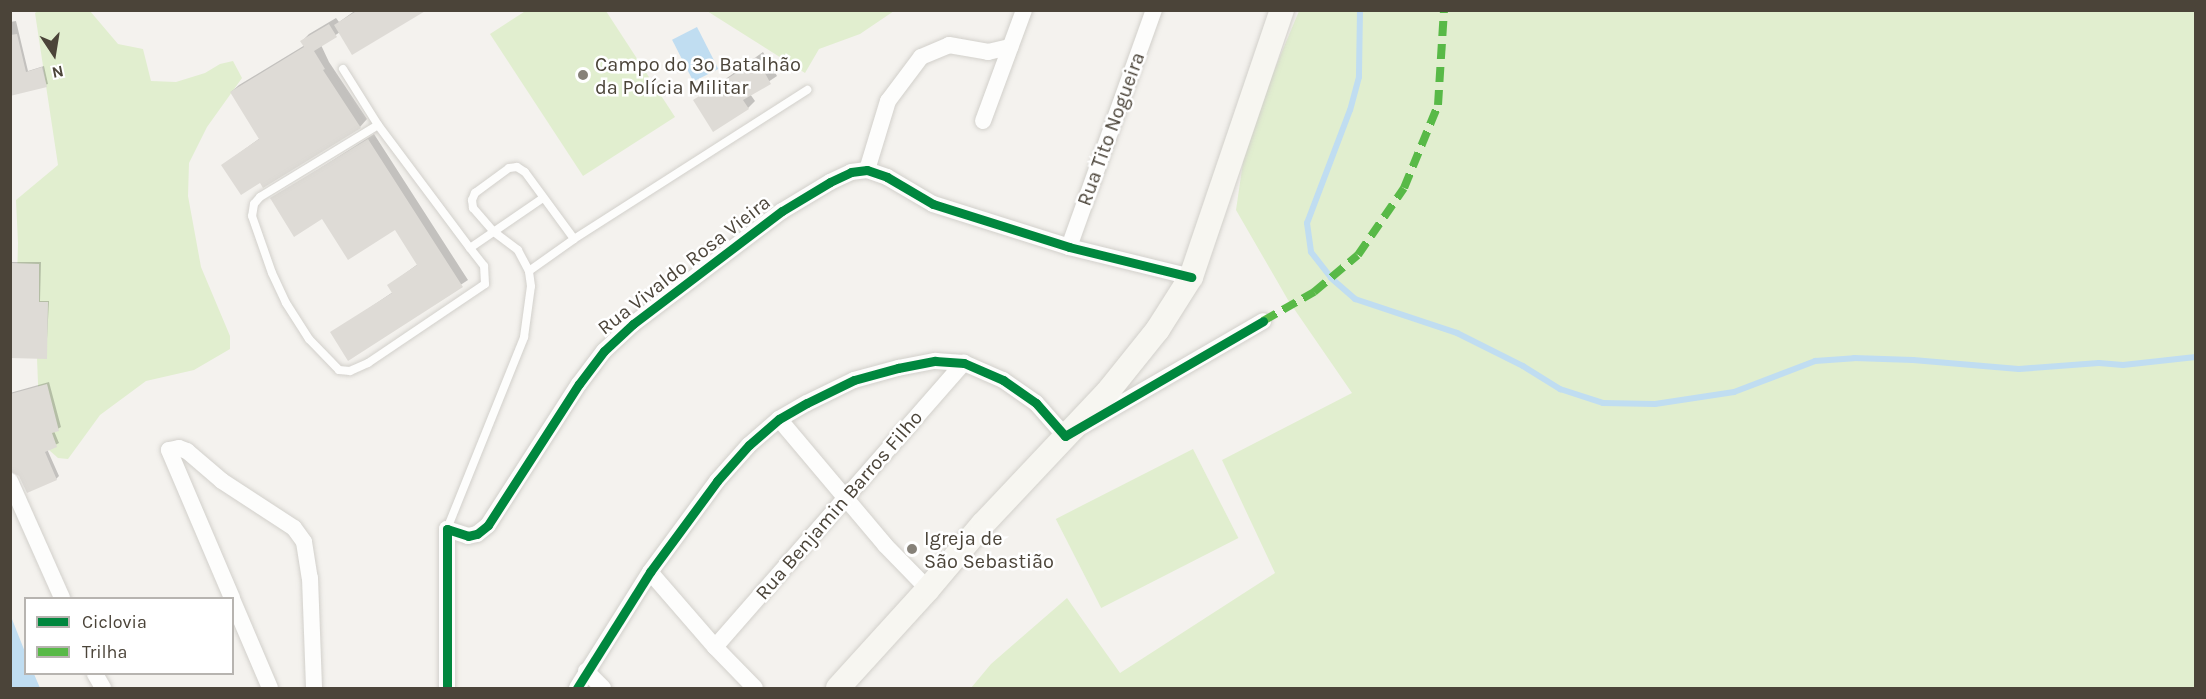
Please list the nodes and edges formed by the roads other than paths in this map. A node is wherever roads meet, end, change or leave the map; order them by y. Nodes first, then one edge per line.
1 (1024, 10) edge
2 (1154, 10) edge
3 (1282, 10) edge
4 (1010, 47) junction
5 (343, 69) dead end
6 (807, 90) dead end
7 (983, 121) dead end
8 (378, 125) junction
9 (867, 170) junction
10 (543, 198) junction
11 (494, 232) junction
12 (574, 239) junction
13 (1069, 247) junction
14 (470, 248) junction
15 (529, 271) junction
16 (1191, 277) junction
17 (1263, 321) dead end
18 (964, 363) junction
19 (779, 419) junction
20 (1065, 436) junction
21 (10, 481) edge
22 (844, 498) junction
23 (447, 529) junction
24 (650, 572) junction
25 (928, 589) junction
26 (62, 597) edge
27 (231, 597) edge
28 (234, 604) edge
29 (715, 647) junction
30 (586, 671) junction
31 (270, 688) edge
32 (314, 688) edge
33 (447, 688) edge
34 (577, 688) edge
35 (603, 688) edge
36 (755, 688) edge
37 (838, 688) edge

1 - 4 street
2 - 13 street, Rua Tito Nogueira
3 - 16 main road
4 - 7 street
4 - 9 street
5 - 8 lane
6 - 12 lane
8 - 14 lane
8 - 14 lane
9 - 13 street
9 - 23 street, Rua Vivaldo Rosa Vieira
10 - 11 lane
10 - 11 lane
10 - 12 lane
11 - 14 lane
11 - 15 lane
12 - 15 lane
13 - 16 street
15 - 23 lane
16 - 20 main road
17 - 20 street
18 - 19 street
18 - 20 street
18 - 22 street, Rua Benjamin Barros Filho
19 - 22 street
19 - 24 street
20 - 25 main road
21 - 26 street
22 - 25 street
22 - 29 street, Rua Benjamin Barros Filho
23 - 33 street
24 - 29 street
24 - 30 street
25 - 37 main road
27 - 32 street
28 - 31 street
29 - 36 street
30 - 34 street
30 - 35 street

